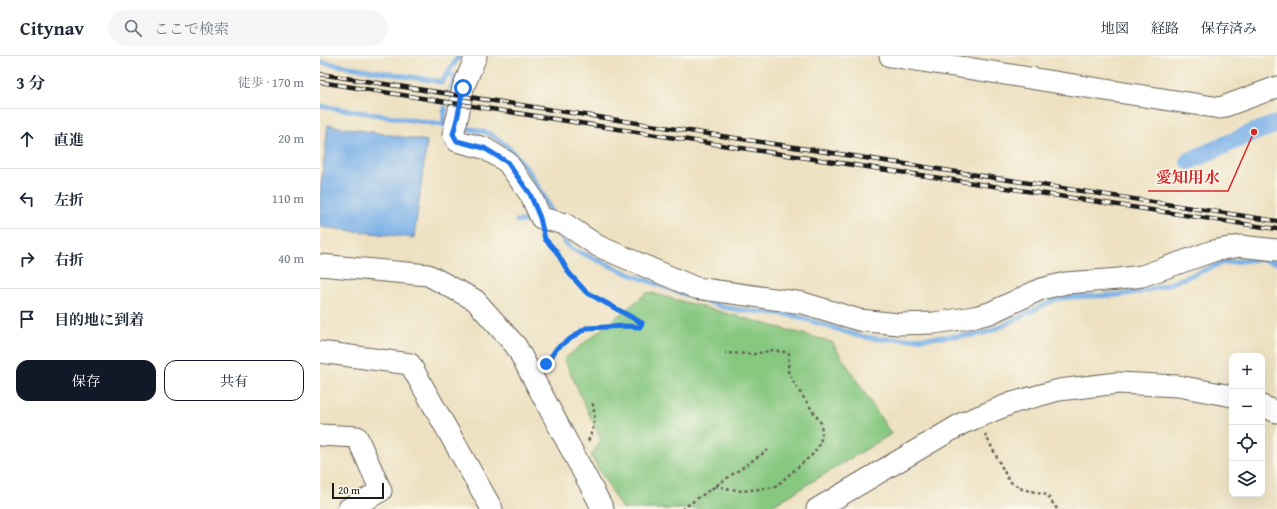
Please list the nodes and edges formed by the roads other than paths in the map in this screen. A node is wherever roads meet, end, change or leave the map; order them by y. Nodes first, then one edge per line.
1 (476, 56) edge
2 (890, 56) edge
3 (1277, 87) edge
4 (1277, 250) edge
5 (320, 265) edge
6 (320, 352) edge
7 (1229, 395) edge
8 (1265, 407) edge
9 (1277, 412) edge
10 (320, 435) edge
11 (348, 509) edge
12 (492, 509) edge
13 (604, 509) edge
14 (817, 509) edge

1 - 4 street
2 - 3 street
5 - 13 street
6 - 12 street
7 - 14 street
8 - 9 street
10 - 11 street

